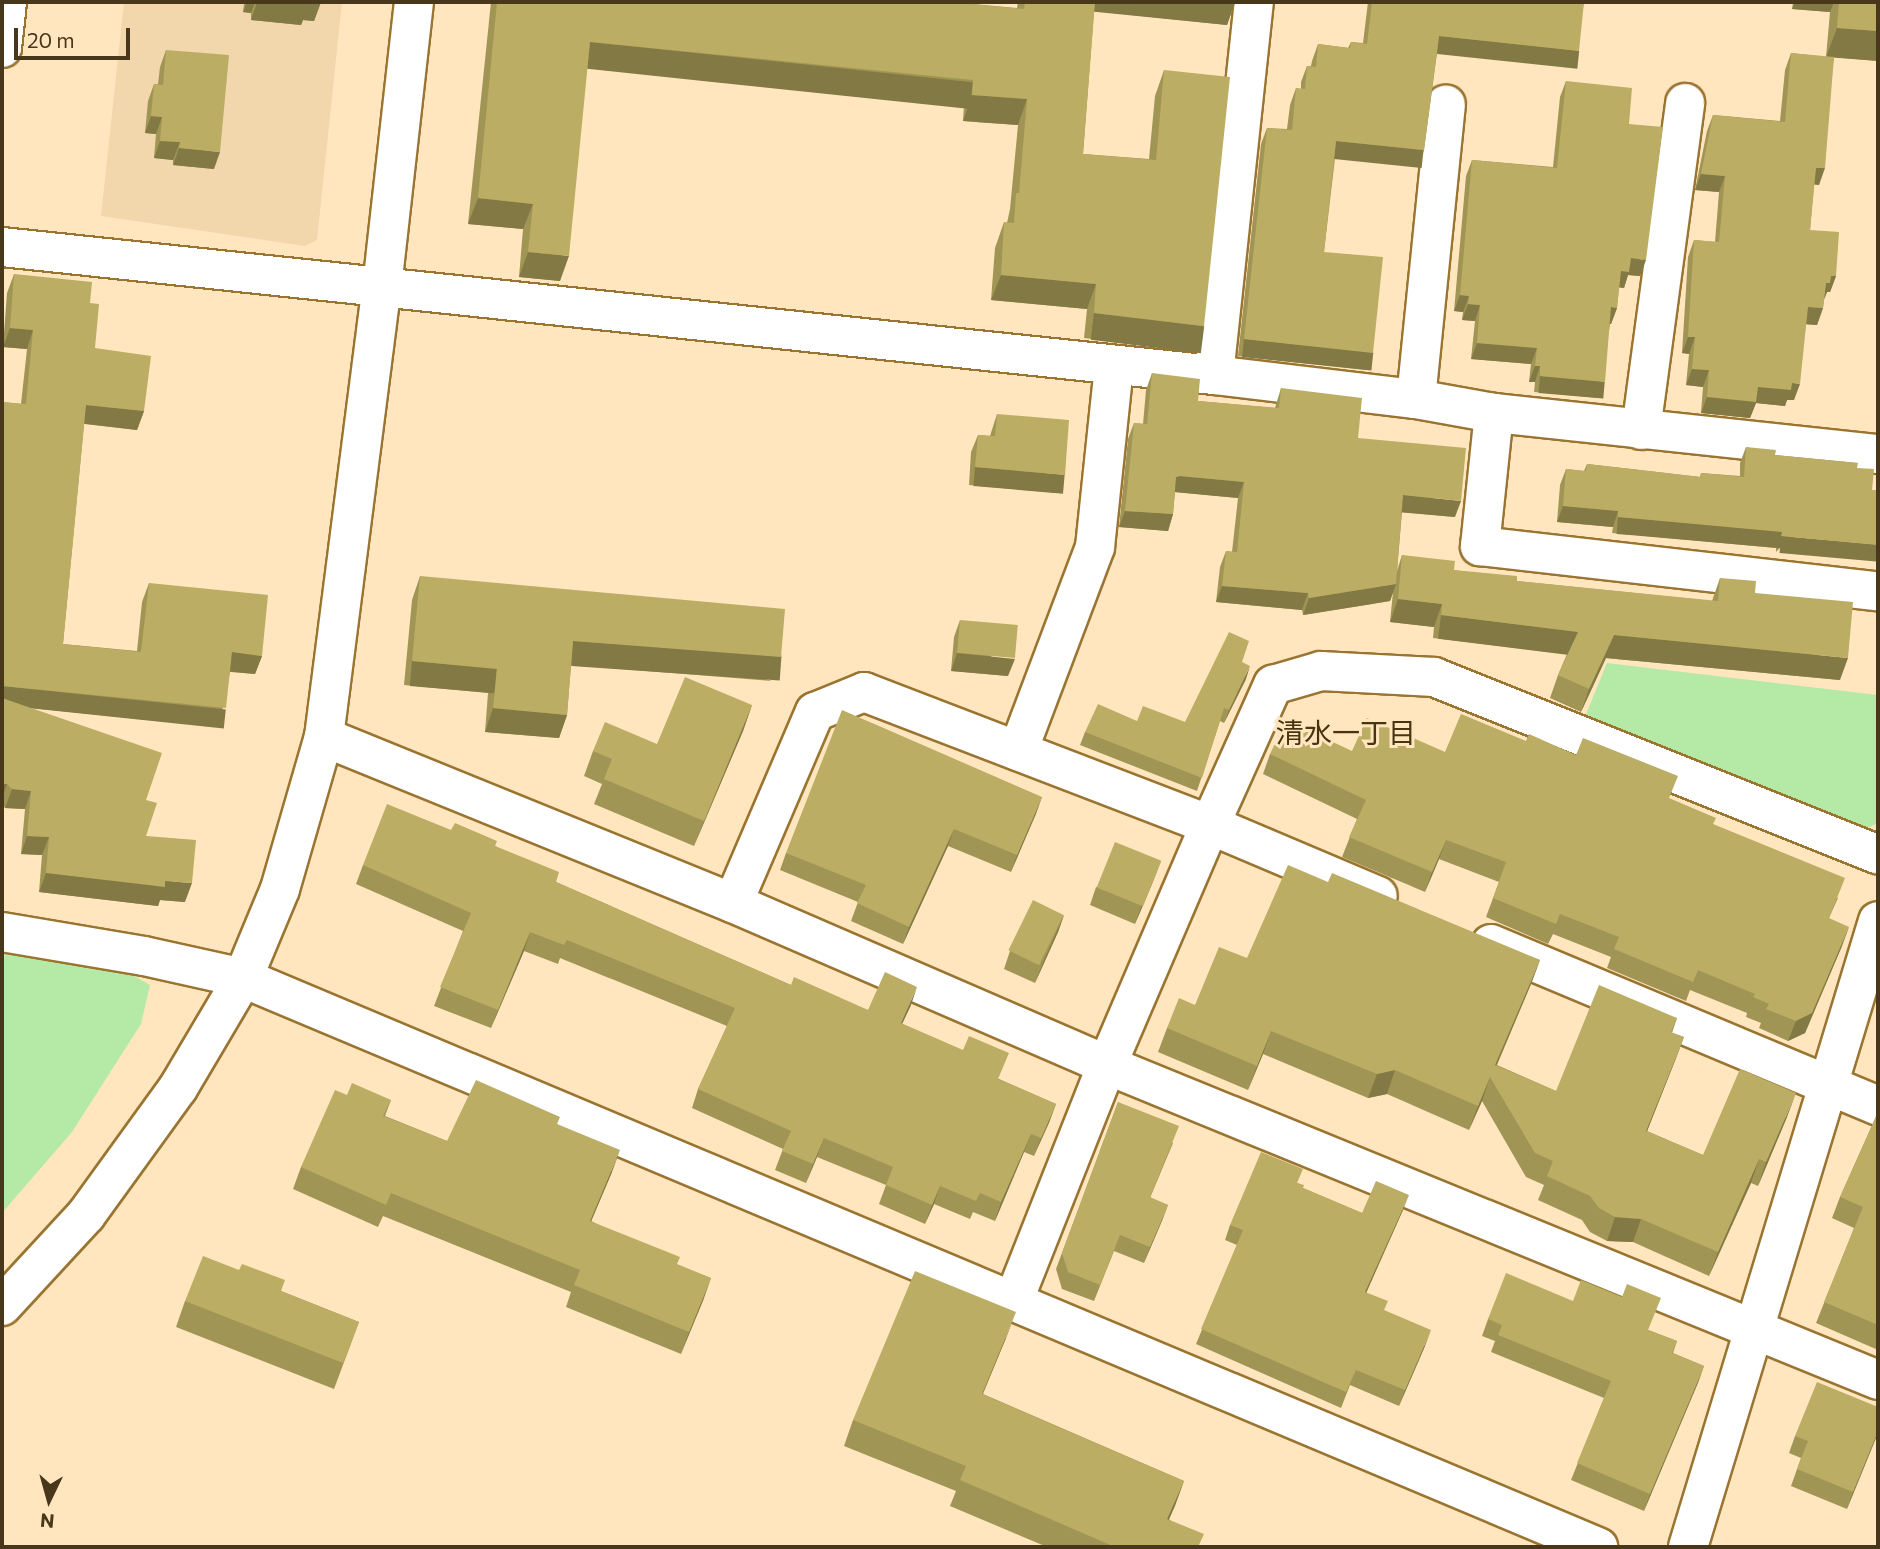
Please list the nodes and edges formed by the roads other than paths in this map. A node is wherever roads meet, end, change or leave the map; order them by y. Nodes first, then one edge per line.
1 (7, 2) edge
2 (414, 2) edge
3 (1254, 2) edge
4 (2, 48) edge
5 (1685, 103) dead end
6 (1446, 106) dead end
7 (2, 247) edge
8 (382, 287) junction
9 (1114, 366) junction
10 (1214, 375) junction
11 (1416, 399) junction
12 (1494, 413) junction
13 (1641, 430) junction
14 (1878, 454) edge
15 (1878, 591) edge
16 (324, 737) junction
17 (1018, 751) junction
18 (1210, 825) junction
19 (1878, 855) edge
20 (733, 903) junction
21 (1416, 912) edge
22 (1878, 921) edge
23 (1455, 929) edge
24 (2, 932) edge
25 (243, 978) junction
26 (1107, 1065) junction
27 (1829, 1086) junction
28 (1878, 1106) edge
29 (1013, 1302) junction
30 (2, 1306) edge
31 (1756, 1331) junction
32 (1878, 1380) edge
33 (1598, 1547) edge
34 (1688, 1547) edge

1 - 4 street
2 - 8 street
3 - 10 street
5 - 13 street
6 - 11 street
7 - 8 street
8 - 9 street
8 - 16 street
9 - 10 street
9 - 17 street
10 - 11 street
11 - 12 street
12 - 13 street
12 - 15 street
13 - 14 street
16 - 20 street
16 - 25 street
17 - 18 street
17 - 20 street
18 - 19 street
18 - 21 street
18 - 26 street
20 - 26 street
22 - 27 street
23 - 27 street
24 - 25 street
25 - 29 street
25 - 30 street
26 - 29 street
26 - 31 street
27 - 28 street
27 - 31 street
29 - 33 street
31 - 32 street
31 - 34 street

